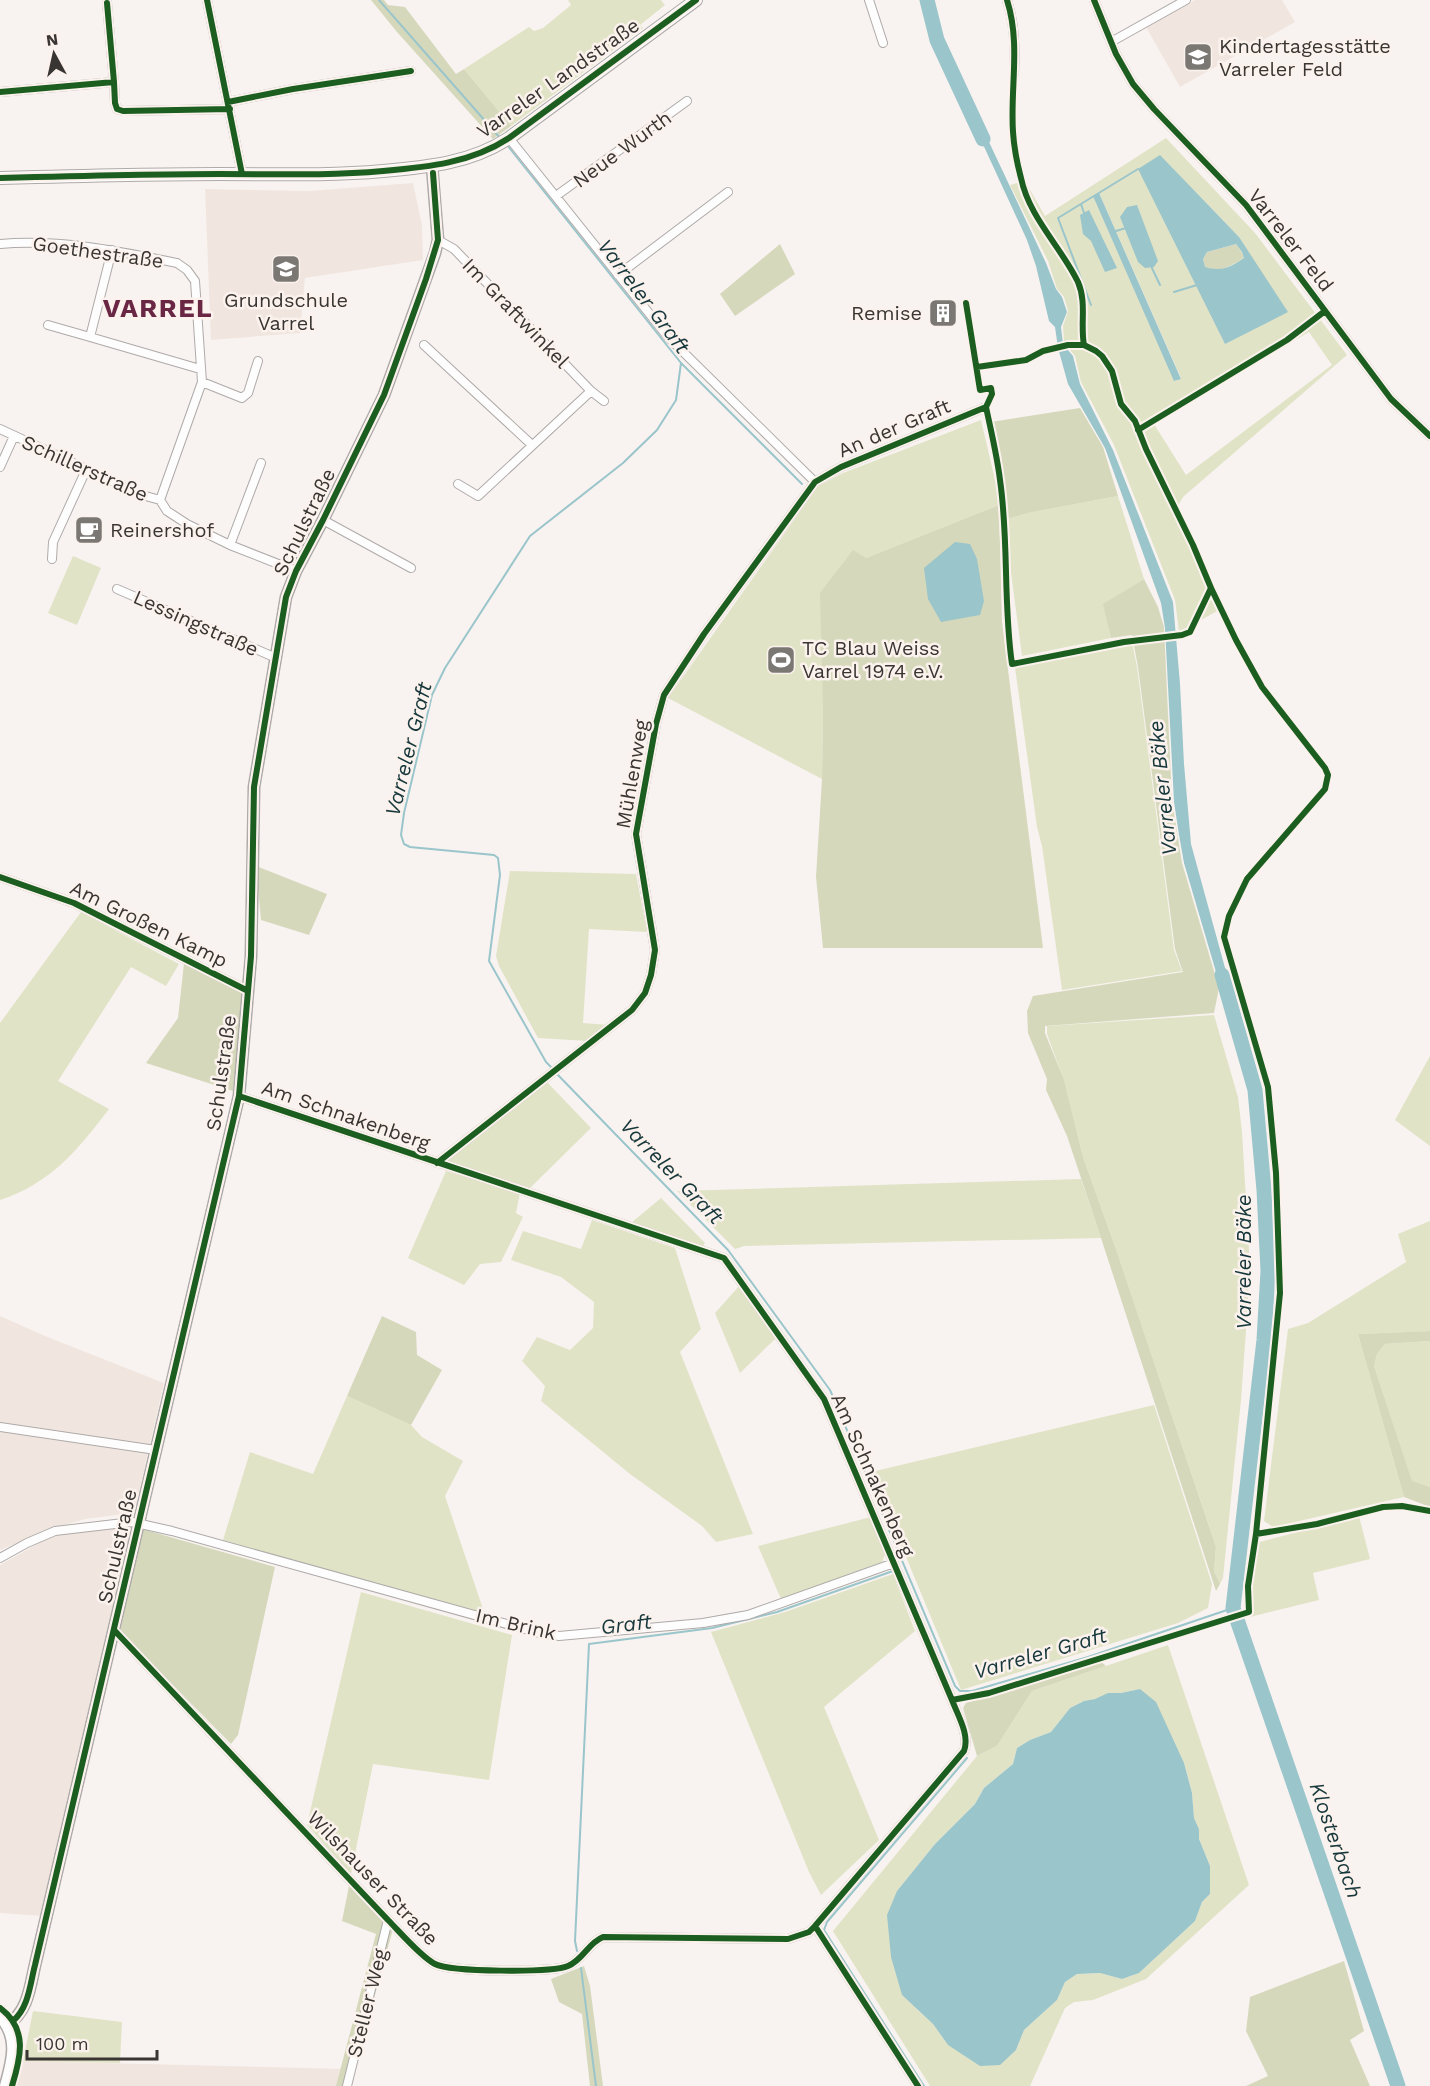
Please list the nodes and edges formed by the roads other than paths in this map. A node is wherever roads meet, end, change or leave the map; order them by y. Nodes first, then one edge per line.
1 (207, 0) edge
2 (696, 0) edge
3 (869, 0) edge
4 (1007, 0) edge
5 (1094, 0) edge
6 (1186, 0) edge
7 (107, 3) dead end
8 (1111, 42) junction
9 (883, 44) dead end
10 (411, 71) dead end
11 (1014, 74) dead end
12 (114, 82) junction
13 (0, 92) edge
14 (687, 101) dead end
15 (229, 106) junction
16 (505, 140) junction
17 (432, 166) junction
18 (242, 174) junction
19 (0, 178) edge
20 (728, 192) dead end
21 (556, 196) junction
22 (438, 240) junction
23 (0, 244) edge
24 (112, 250) junction
25 (618, 275) junction
26 (48, 325) dead end
27 (90, 337) junction
28 (424, 345) dead end
29 (258, 362) dead end
30 (200, 369) junction
31 (202, 382) junction
32 (591, 391) junction
33 (604, 401) dead end
34 (986, 407) dead end
35 (0, 429) edge
36 (14, 436) junction
37 (1430, 436) edge
38 (532, 445) junction
39 (261, 463) dead end
40 (0, 467) edge
41 (86, 470) junction
42 (816, 482) junction
43 (458, 484) dead end
44 (160, 500) junction
45 (323, 520) junction
46 (230, 544) junction
47 (52, 559) dead end
48 (411, 568) dead end
49 (296, 571) junction
50 (117, 588) dead end
51 (274, 657) junction
52 (0, 877) edge
53 (248, 991) junction
54 (239, 1096) junction
55 (437, 1163) junction
56 (0, 1427) edge
57 (156, 1450) junction
58 (139, 1524) junction
59 (0, 1558) edge
60 (894, 1563) junction
61 (114, 1630) junction
62 (387, 1920) junction
63 (815, 1926) junction
64 (4, 2021) edge
65 (5, 2086) edge
66 (347, 2086) edge
67 (918, 2086) edge

1 - 15 street
2 - 16 main road, Varreler Landstraße
3 - 9 street
4 - 11 street
5 - 8 street, Varreler Feld
6 - 8 street
7 - 12 street
8 - 37 street, Varreler Feld
10 - 15 street
12 - 13 street
12 - 15 street
14 - 21 street, Neue Wurth
15 - 18 street
16 - 17 main road, Varreler Landstraße
16 - 21 street
17 - 18 main road, Varreler Landstraße
17 - 22 street, Schulstraße
18 - 19 main road, Varreler Landstraße
20 - 25 street
21 - 25 street
22 - 32 street, Im Graftwinkel
22 - 45 street, Schulstraße
23 - 24 street, Goethestraße
24 - 27 street
24 - 30 street, Goethestraße
25 - 42 street
26 - 27 street
27 - 30 street
28 - 38 street
29 - 31 street
30 - 31 street, Goethestraße
31 - 44 street, Goethestraße
32 - 33 street, Im Graftwinkel
32 - 38 street
34 - 42 street, An der Graft
35 - 36 street, Schillerstraße
36 - 40 street
36 - 41 street, Schillerstraße
38 - 43 street
39 - 46 street
41 - 44 street, Schillerstraße
41 - 47 street
42 - 55 street, Mühlenweg
44 - 46 street, Schillerstraße
45 - 48 street
45 - 49 street, Schulstraße
46 - 49 street, Schillerstraße
49 - 51 street, Schulstraße
50 - 51 street, Lessingstraße
51 - 53 street, Schulstraße
52 - 53 street, Am Großen Kamp
53 - 54 street, Schulstraße
54 - 55 street, Am Schnakenberg
54 - 57 street, Schulstraße
55 - 60 street, Am Schnakenberg
56 - 57 street
57 - 58 street, Schulstraße
58 - 59 street, Im Brink
58 - 60 street, Im Brink
58 - 61 street, Schulstraße
60 - 63 street, Am Schnakenberg
61 - 62 street, Wilshauser Straße
61 - 64 street, Schulstraße
62 - 63 street, Wilshauser Straße
62 - 66 street, Steller Weg
63 - 67 street
64 - 65 street

